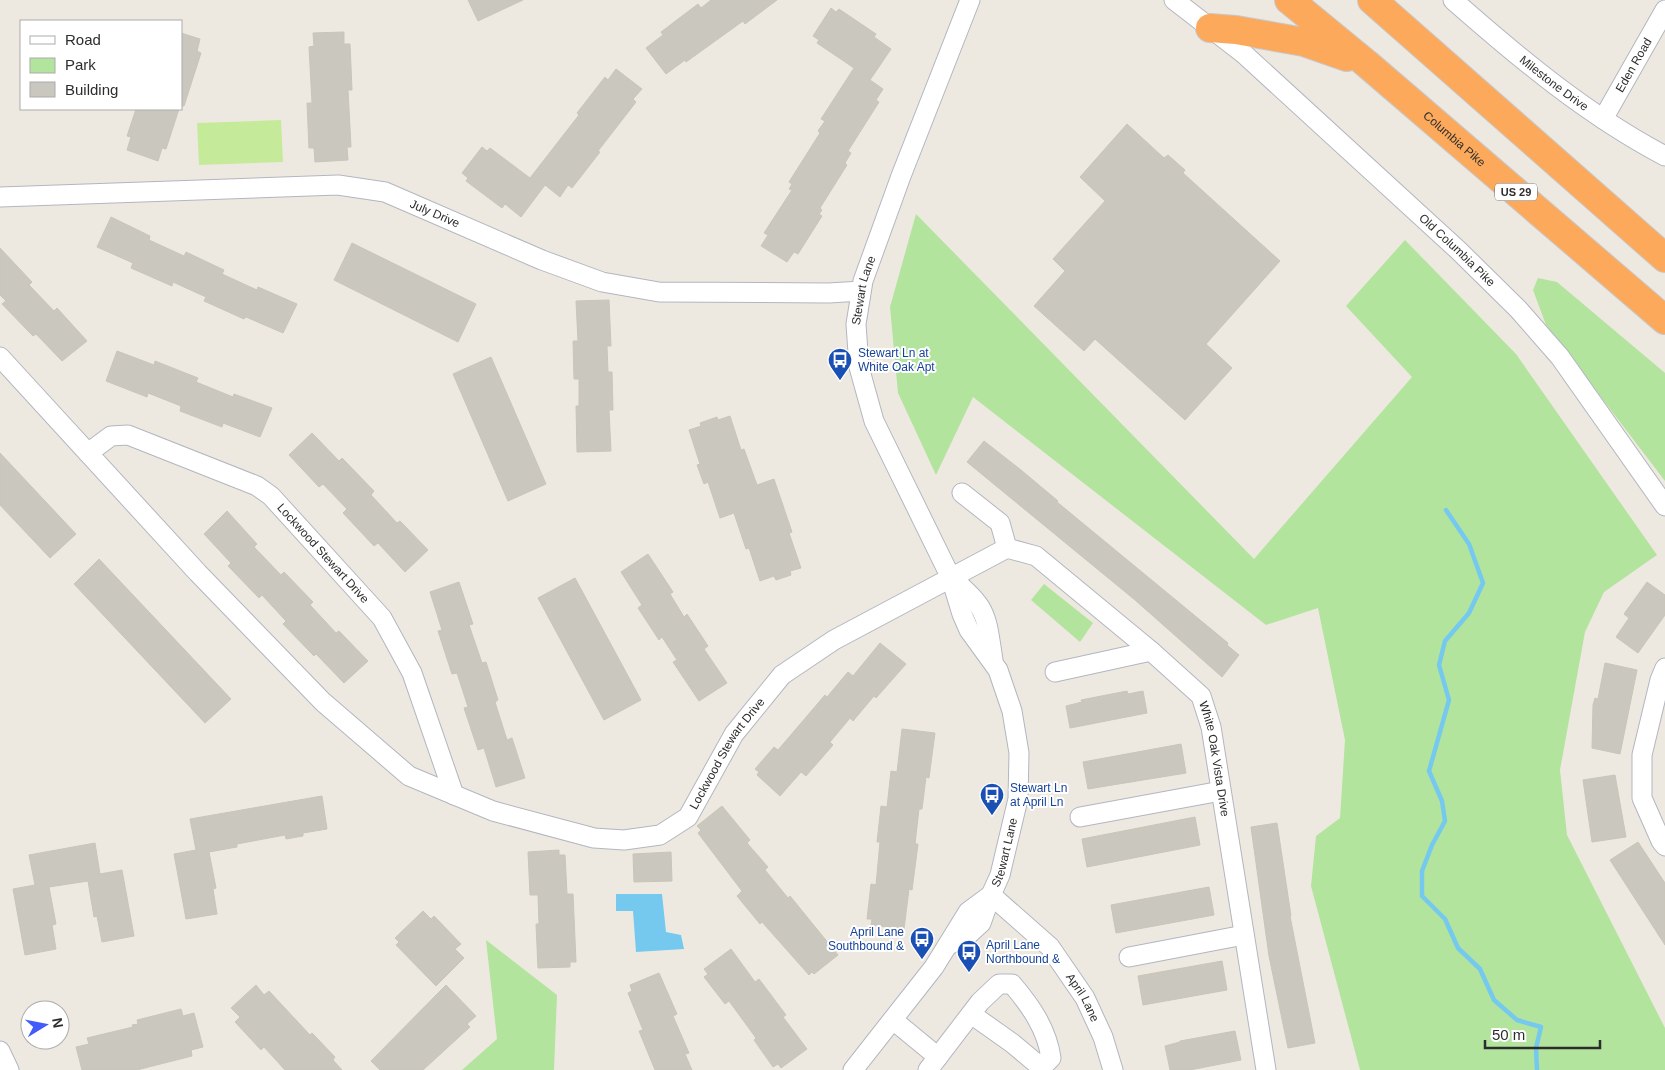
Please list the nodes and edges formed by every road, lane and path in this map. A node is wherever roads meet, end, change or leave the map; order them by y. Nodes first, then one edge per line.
1 (970, 0) edge
2 (1174, 0) edge
3 (1196, 0) edge
4 (1372, 0) edge
5 (1453, 0) edge
6 (1300, 3) edge
7 (1665, 10) edge
8 (1223, 29) junction
9 (1367, 64) junction
10 (1603, 119) junction
11 (1665, 156) edge
12 (0, 197) edge
13 (1665, 258) edge
14 (861, 291) junction
15 (1665, 320) edge
16 (0, 357) edge
17 (88, 453) junction
18 (962, 493) dead end
19 (1665, 506) edge
20 (1007, 548) junction
21 (951, 578) junction
22 (1151, 651) junction
23 (1055, 672) dead end
24 (1663, 677) edge
25 (1221, 791) junction
26 (454, 795) junction
27 (1080, 817) dead end
28 (1665, 846) edge
29 (991, 895) junction
30 (1244, 935) junction
31 (1128, 957) dead end
32 (971, 1014) junction
33 (893, 1020) junction
34 (0, 1051) edge
35 (933, 1063) edge
36 (9, 1070) edge
37 (853, 1070) edge
38 (1113, 1070) edge
39 (1266, 1070) edge

1 - 14 street, Stewart Lane
2 - 8 street, Old Columbia Pike
3 - 8 street, Old Columbia Pike
4 - 13 highway
5 - 10 street, Milestone Drive
6 - 8 highway
6 - 9 highway, Columbia Pike / US 29
7 - 10 street, Eden Road
8 - 9 highway
8 - 19 street, Old Columbia Pike
9 - 15 highway, Columbia Pike / US 29
10 - 11 street, Milestone Drive
12 - 14 street, July Drive
14 - 21 street, Stewart Lane
16 - 17 street, Lockwood Stewart Drive
17 - 26 street, Lockwood Stewart Drive
17 - 26 street, Lockwood Stewart Drive
18 - 20 street
20 - 21 street
20 - 22 street, White Oak Vista Drive
21 - 26 street, Lockwood Stewart Drive
21 - 29 street, Stewart Lane
22 - 23 street
22 - 25 street, White Oak Vista Drive
24 - 28 street
25 - 27 street
25 - 30 street, White Oak Vista Drive
29 - 33 street, Stewart Lane
29 - 38 street, April Lane
30 - 31 street
30 - 39 street, White Oak Vista Drive
32 - 32 street
32 - 35 street
33 - 35 street
33 - 37 street, Stewart Lane
34 - 36 street

